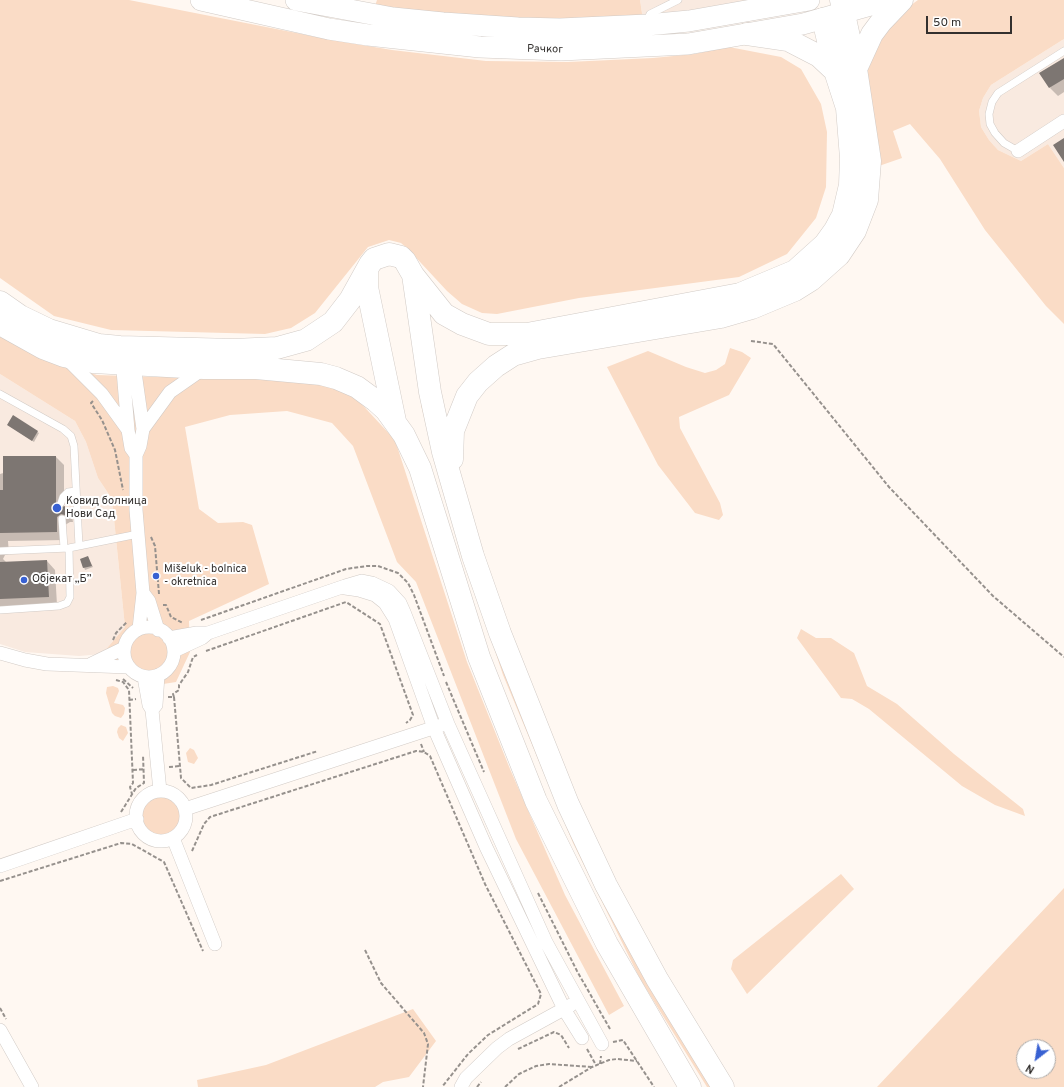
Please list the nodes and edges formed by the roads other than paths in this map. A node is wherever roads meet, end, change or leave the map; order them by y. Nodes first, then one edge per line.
1 (201, 0) edge
2 (296, 0) edge
3 (678, 0) edge
4 (809, 0) edge
5 (888, 0) edge
6 (902, 0) edge
7 (843, 7) edge
8 (823, 19) junction
9 (644, 25) junction
10 (746, 34) junction
11 (1064, 52) edge
12 (846, 70) junction
13 (1064, 121) edge
14 (1018, 151) joint
15 (367, 270) junction
16 (413, 275) junction
17 (0, 302) edge
18 (0, 324) edge
19 (64, 356) junction
20 (127, 356) junction
21 (204, 368) junction
22 (0, 394) edge
23 (395, 421) junction
24 (142, 429) junction
25 (128, 430) junction
26 (136, 455) junction
27 (452, 486) junction
28 (76, 490) junction
29 (61, 503) dead end
30 (62, 519) dead end
31 (143, 533) junction
32 (80, 546) junction
33 (67, 548) junction
34 (0, 551) edge
35 (339, 588) junction
36 (143, 593) junction
37 (0, 610) edge
38 (139, 629) junction
39 (158, 630) junction
40 (208, 633) junction
41 (169, 638) junction
42 (124, 648) junction
43 (174, 651) junction
44 (0, 653) edge
45 (91, 664) junction
46 (128, 666) junction
47 (158, 675) junction
48 (144, 676) junction
49 (152, 710) junction
50 (448, 724) junction
51 (434, 728) junction
52 (160, 791) junction
53 (185, 809) junction
54 (137, 819) junction
55 (173, 838) junction
56 (0, 866) edge
57 (214, 944) dead end
58 (578, 1002) junction
59 (564, 1009) junction
60 (0, 1030) edge
61 (582, 1038) road end
62 (602, 1044) road end
63 (32, 1087) edge
64 (461, 1087) edge
65 (690, 1087) edge
66 (722, 1087) edge

1 - 10 main road, Рачког
2 - 9 main road, Рачког
3 - 9 lane
4 - 9 main road, Рачког
5 - 7 main road, Рачког
6 - 12 highway
7 - 8 main road, Рачког
7 - 12 highway
8 - 10 main road, Рачког
8 - 12 highway
10 - 12 highway
11 - 14 lane
12 - 16 highway
12 - 27 highway
13 - 14 street
15 - 16 highway
15 - 20 highway
15 - 23 highway
16 - 27 highway
17 - 20 highway
18 - 19 highway
19 - 20 highway
19 - 25 street
20 - 21 highway
20 - 24 street
20 - 25 street
21 - 23 highway
21 - 24 street
22 - 28 lane
23 - 65 highway
24 - 26 street
25 - 26 street
26 - 31 street
27 - 66 highway
28 - 29 lane
28 - 32 lane
30 - 33 lane
31 - 32 lane
31 - 36 street
32 - 33 lane
33 - 34 lane
33 - 37 lane
35 - 40 street
35 - 50 street
35 - 51 street
36 - 38 street
36 - 39 street
38 - 39 street
38 - 42 street
39 - 41 street
40 - 41 street
40 - 43 street
41 - 43 street
42 - 45 street
42 - 46 street
43 - 47 street
44 - 45 street
45 - 46 street
46 - 48 street
47 - 48 street
47 - 49 street
48 - 49 street
49 - 52 street
50 - 51 street
50 - 58 street
51 - 53 street
51 - 59 street
52 - 53 street
52 - 54 street
53 - 55 street
54 - 55 street
54 - 56 street
55 - 57 street
58 - 59 street
58 - 62 street
59 - 61 street
59 - 64 street
60 - 63 street

